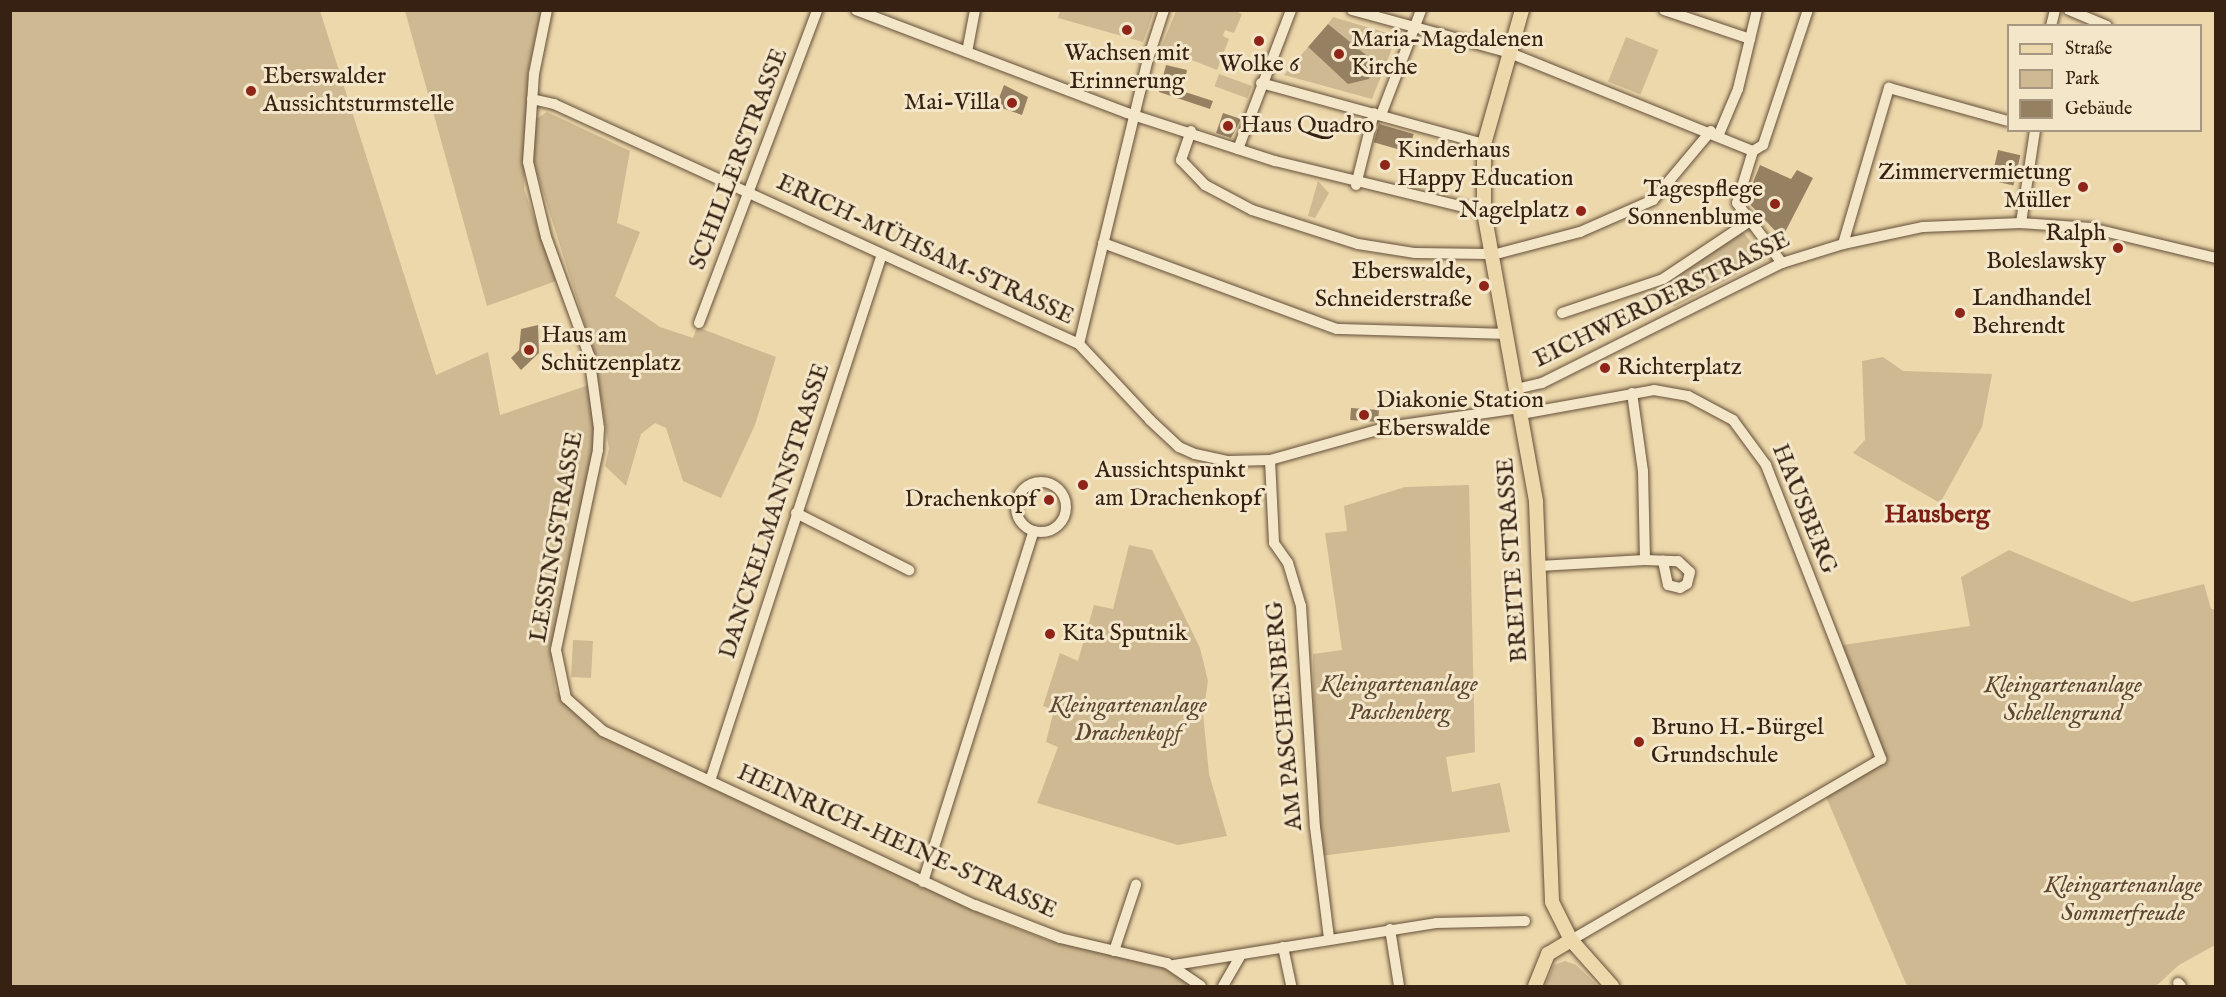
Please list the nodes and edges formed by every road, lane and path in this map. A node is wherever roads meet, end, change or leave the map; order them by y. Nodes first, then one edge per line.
1 (547, 10) edge
2 (817, 10) edge
3 (856, 10) edge
4 (975, 10) edge
5 (1164, 10) edge
6 (1291, 10) edge
7 (1352, 10) edge
8 (1421, 10) edge
9 (1522, 10) edge
10 (1664, 10) edge
11 (1757, 10) edge
12 (1808, 10) edge
13 (2069, 10) edge
14 (2102, 24) edge
15 (1416, 26) junction
16 (1750, 39) junction
17 (967, 52) junction
18 (1510, 53) junction
19 (1262, 83) junction
20 (532, 99) junction
21 (1134, 114) junction
22 (1378, 114) junction
23 (2007, 121) edge
24 (1191, 131) junction
25 (2036, 132) edge
26 (1715, 133) junction
27 (1484, 144) junction
28 (1238, 149) junction
29 (1753, 151) junction
30 (1356, 185) junction
31 (748, 192) junction
32 (1484, 212) junction
33 (1750, 221) junction
34 (2021, 223) junction
35 (1103, 243) junction
36 (1843, 244) junction
37 (882, 254) junction
38 (1495, 254) junction
39 (2216, 258) edge
40 (1782, 264) junction
41 (1562, 313) dead end
42 (699, 323) dead end
43 (1504, 334) junction
44 (1079, 344) junction
45 (1516, 389) junction
46 (1632, 393) junction
47 (1521, 411) junction
48 (1270, 459) junction
49 (796, 513) junction
50 (1034, 531) junction
51 (1645, 560) junction
52 (1663, 561) dead end
53 (1539, 566) junction
54 (909, 570) dead end
55 (710, 781) junction
56 (923, 882) junction
57 (1136, 885) dead end
58 (1525, 921) dead end
59 (1390, 929) junction
60 (1329, 938) junction
61 (1571, 940) junction
62 (1283, 947) junction
63 (1114, 951) junction
64 (1240, 957) junction
65 (1174, 965) junction
66 (1201, 987) edge
67 (1223, 987) edge
68 (1291, 987) edge
69 (1399, 987) edge
70 (1535, 987) edge
71 (1612, 987) edge

1 - 20 street, LESSINGSTRASSE
2 - 31 street, SCHILLERSTRASSE
3 - 17 street
4 - 17 street
5 - 21 street
6 - 19 street
7 - 15 street
8 - 15 street
9 - 18 main road, BREITE STRASSE
10 - 16 street
11 - 16 street
12 - 29 street
13 - 14 street
15 - 18 street
15 - 22 street
16 - 26 street
17 - 21 street
18 - 26 street
18 - 27 main road, BREITE STRASSE
19 - 22 street
19 - 28 street
20 - 31 street, ERICH-MÜHSAM-STRASSE
20 - 55 street, LESSINGSTRASSE
21 - 24 street
21 - 35 street
22 - 27 street
22 - 30 street
23 - 36 street
24 - 28 street
24 - 38 street
25 - 34 street
26 - 29 street
26 - 38 street
27 - 32 main road, BREITE STRASSE
28 - 30 street
29 - 33 street
30 - 32 street
31 - 37 street, ERICH-MÜHSAM-STRASSE
31 - 42 street, SCHILLERSTRASSE
32 - 38 main road, BREITE STRASSE
33 - 40 street
33 - 41 street
34 - 36 street, EICHWERDERSTRASSE
34 - 39 street, EICHWERDERSTRASSE
35 - 43 street
35 - 44 street
36 - 40 street, EICHWERDERSTRASSE
37 - 44 street, ERICH-MÜHSAM-STRASSE
37 - 49 street, DANCKELMANNSTRASSE
38 - 43 main road, BREITE STRASSE
40 - 45 street, EICHWERDERSTRASSE
43 - 45 main road, BREITE STRASSE
44 - 48 street, ERICH-MÜHSAM-STRASSE
45 - 47 main road, BREITE STRASSE
46 - 47 street, HAUSBERG
46 - 51 street
46 - 61 street, HAUSBERG
47 - 48 street, ERICH-MÜHSAM-STRASSE
47 - 53 main road, BREITE STRASSE
48 - 60 street, AM PASCHENBERG
49 - 54 street
49 - 55 street, DANCKELMANNSTRASSE
50 - 50 street
50 - 56 street
51 - 52 street
51 - 53 street
53 - 61 main road, BREITE STRASSE
55 - 56 street, HEINRICH-HEINE-STRASSE
56 - 63 street, HEINRICH-HEINE-STRASSE
57 - 63 street
58 - 59 street
59 - 60 street
59 - 69 street
60 - 62 street
61 - 70 main road
61 - 71 main road, BREITE STRASSE
62 - 64 street
62 - 68 street
63 - 65 street, HEINRICH-HEINE-STRASSE
64 - 65 street
64 - 67 street
65 - 66 street, HEINRICH-HEINE-STRASSE

